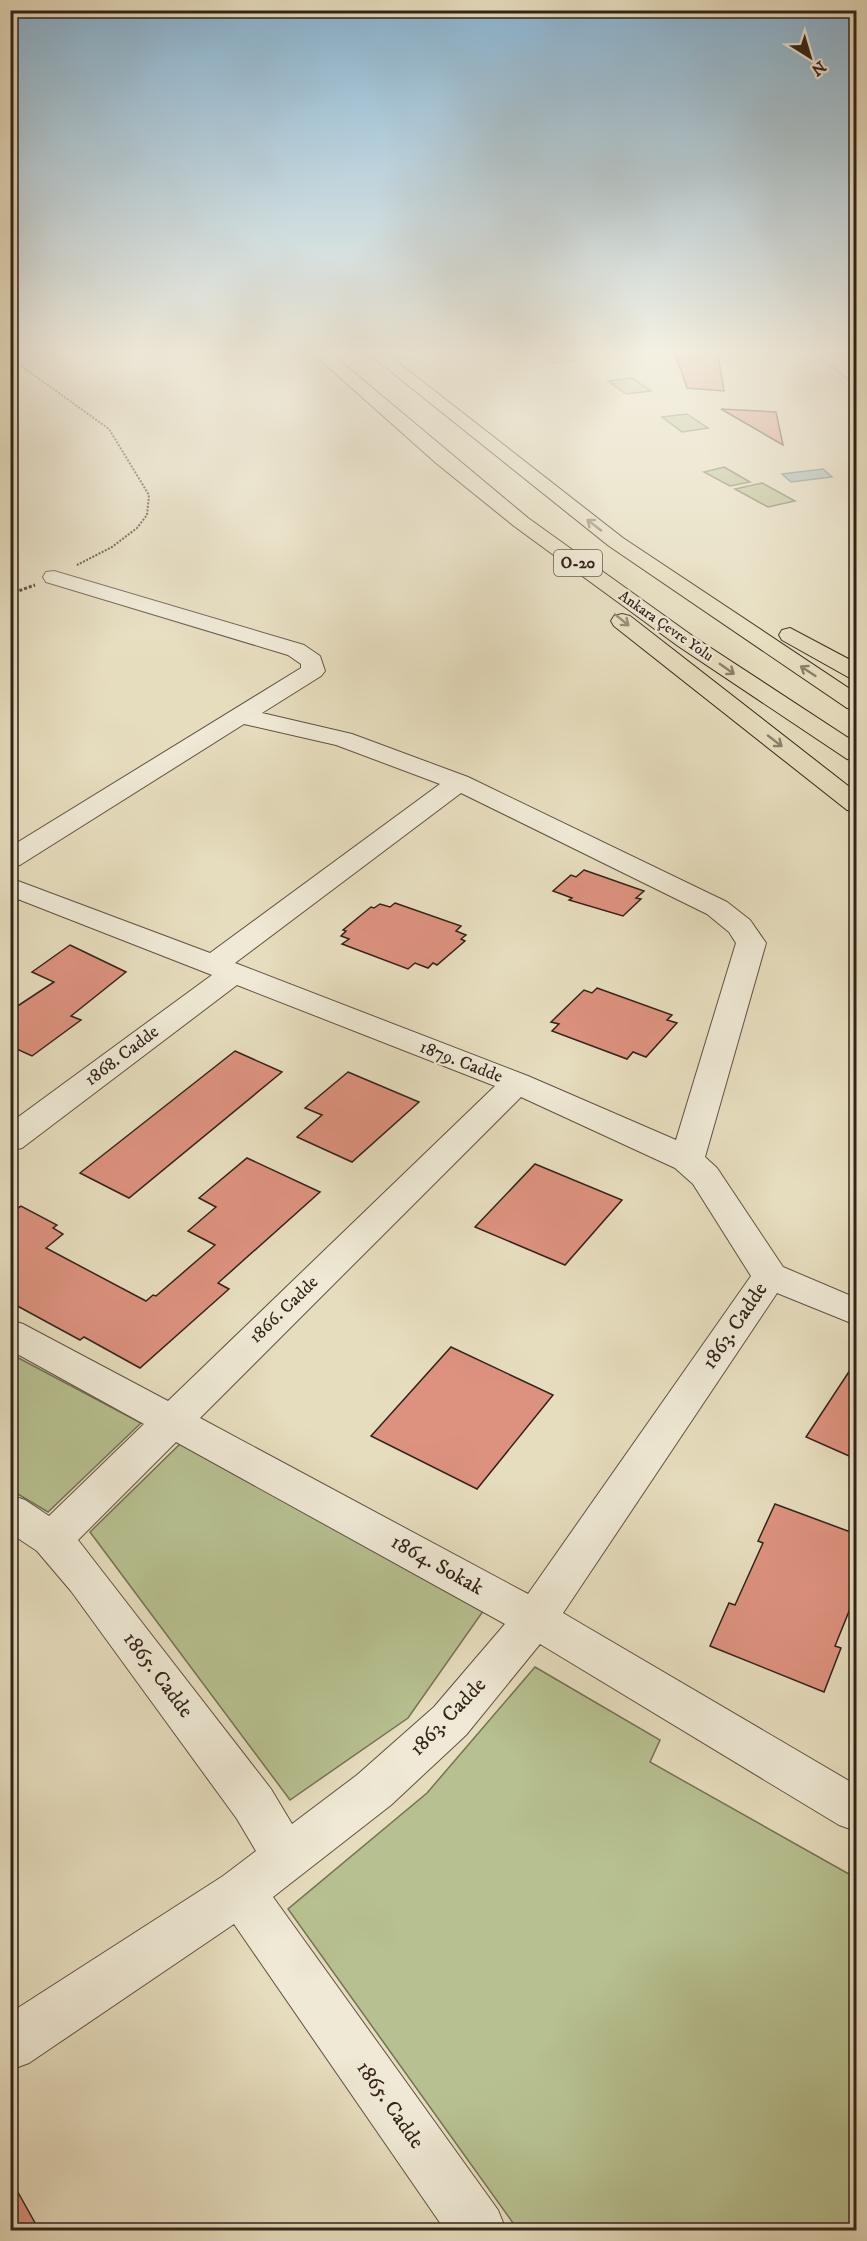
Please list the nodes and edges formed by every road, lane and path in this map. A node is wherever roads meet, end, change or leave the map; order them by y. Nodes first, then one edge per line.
1 (125, 455) edge
2 (441, 455) edge
3 (505, 455) edge
4 (520, 521) junction
5 (616, 542) junction
6 (54, 577) junction
7 (10, 594) edge
8 (856, 672) edge
9 (856, 703) edge
10 (240, 716) junction
11 (856, 754) edge
12 (459, 782) junction
13 (856, 804) edge
14 (10, 859) edge
15 (10, 886) edge
16 (224, 969) junction
17 (517, 1083) junction
18 (10, 1140) edge
19 (687, 1160) junction
20 (770, 1275) junction
21 (856, 1312) edge
22 (10, 1333) edge
23 (171, 1420) junction
24 (10, 1512) edge
25 (52, 1539) junction
26 (535, 1619) junction
27 (856, 1810) edge
28 (286, 1858) junction
29 (240, 1892) junction
30 (10, 2044) edge
31 (478, 2230) edge

1 - 6 path
2 - 4 highway, Ankara Çevre Yolu / O-20
5 -> 3 highway, O-20
4 -> 11 highway, Ankara Çevre Yolu / O-20
4 -> 13 highway
5 - 8 highway
9 -> 5 highway, O-20
6 - 7 path
6 - 10 street
10 - 12 street
10 - 14 street
12 - 16 street, 1868. Cadde
12 - 19 street
15 - 16 street, 1879. Cadde
16 - 17 street, 1879. Cadde
16 - 18 street, 1868. Cadde
17 - 19 street, 1879. Cadde
17 - 23 street, 1866. Cadde
19 - 20 street, 1879. Cadde
20 - 21 street
20 - 26 street, 1863. Cadde
22 - 23 street, 1864. Sokak
23 - 25 street, 1866. Cadde
23 - 26 street, 1864. Sokak
24 - 25 street, 1865. Cadde
25 - 28 street, 1865. Cadde
26 - 27 street, 1864. Sokak
26 - 28 street, 1863. Cadde
28 - 29 street, 1863. Cadde
29 - 30 street, 1863. Cadde
29 - 31 street, 1865. Cadde

